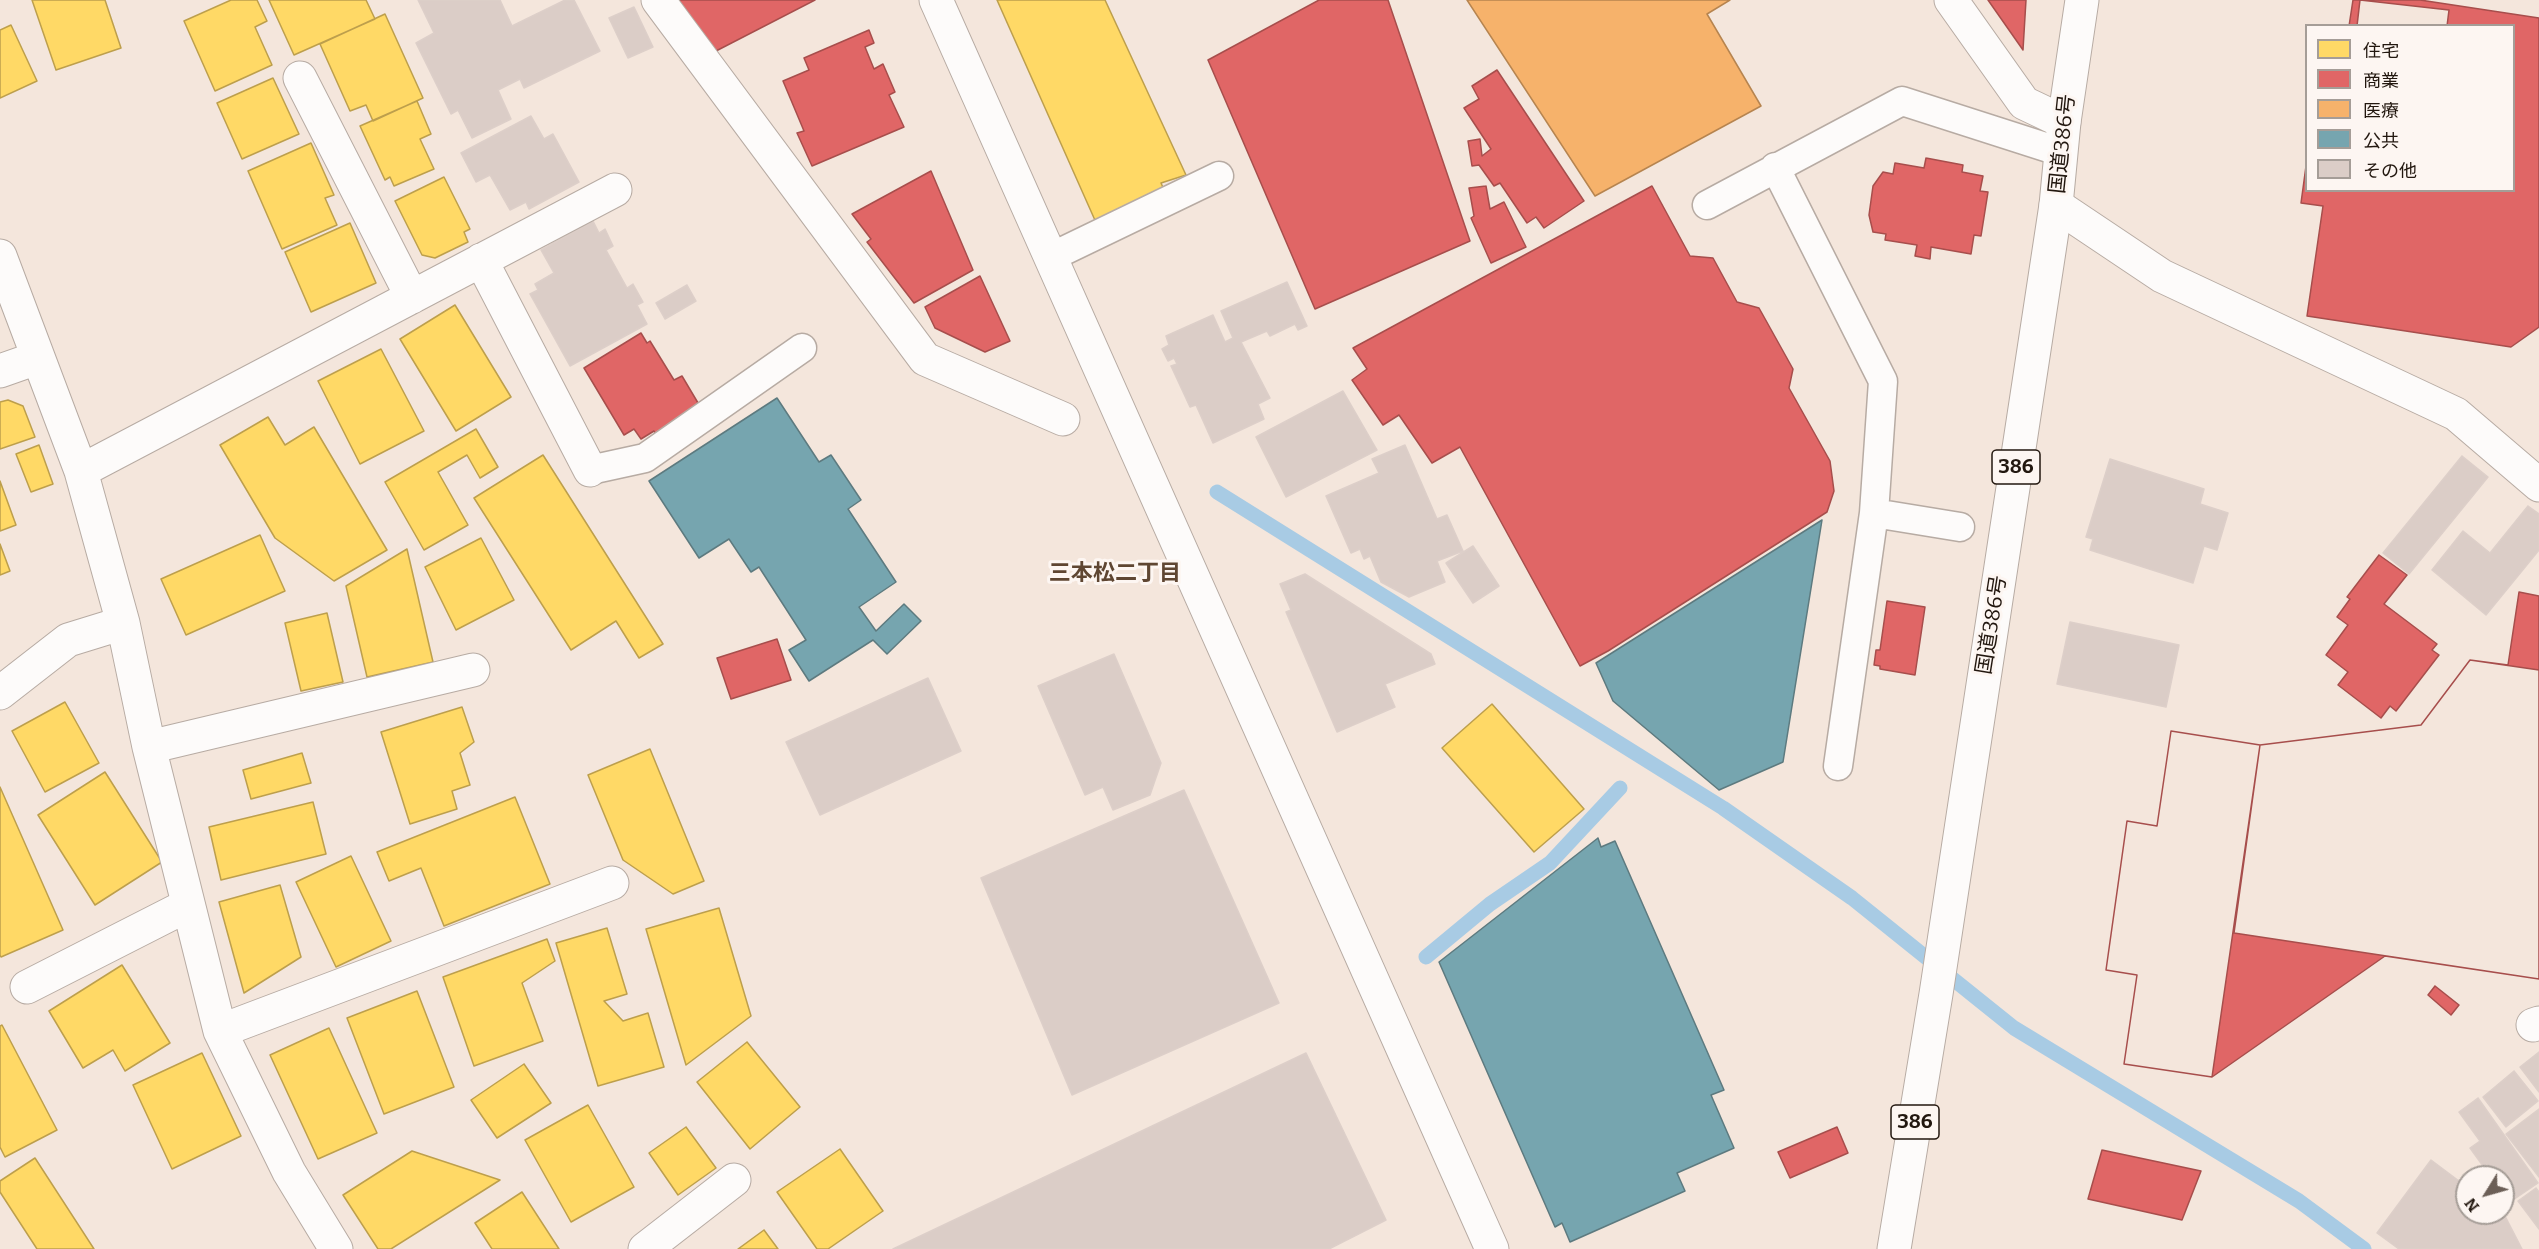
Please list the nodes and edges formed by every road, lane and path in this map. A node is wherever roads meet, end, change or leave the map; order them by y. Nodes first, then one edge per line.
1 (658, 0) edge
2 (936, 0) edge
3 (1951, 0) edge
4 (2082, 0) edge
5 (300, 78) dead end
6 (2063, 137) junction
7 (1775, 167) junction
8 (1219, 176) dead end
9 (615, 190) dead end
10 (1707, 205) dead end
11 (2056, 205) junction
12 (0, 256) edge
13 (1051, 257) junction
14 (481, 260) junction
15 (412, 297) junction
16 (802, 348) dead end
17 (37, 358) junction
18 (0, 371) edge
19 (1063, 419) dead end
20 (591, 470) joint
21 (81, 471) junction
22 (2539, 485) edge
23 (1874, 513) junction
24 (1960, 527) dead end
25 (123, 623) junction
26 (473, 670) dead end
27 (0, 693) edge
28 (149, 747) junction
29 (1838, 766) dead end
30 (612, 883) dead end
31 (188, 904) junction
32 (27, 987) dead end
33 (220, 1031) junction
34 (734, 1180) dead end
35 (336, 1249) edge
36 (645, 1249) edge
37 (1492, 1249) edge
38 (1894, 1249) edge

1 - 19 main road
2 - 13 main road
3 - 6 main road
4 - 6 main road, 国道386号 / 386
5 - 15 main road
6 - 7 lane
6 - 11 main road, 国道386号 / 386
7 - 10 lane
7 - 23 lane
8 - 13 lane
9 - 14 main road
11 - 22 main road
11 - 38 main road, 国道386号 / 386
12 - 17 main road
13 - 37 main road
14 - 15 main road
14 - 20 main road
15 - 21 main road
16 - 20 lane
17 - 18 main road
17 - 21 main road
21 - 25 main road
23 - 24 lane
23 - 29 lane
25 - 27 main road
25 - 28 main road
26 - 28 main road
28 - 31 main road
30 - 33 main road
31 - 32 main road
31 - 33 main road
33 - 35 main road
34 - 36 main road

